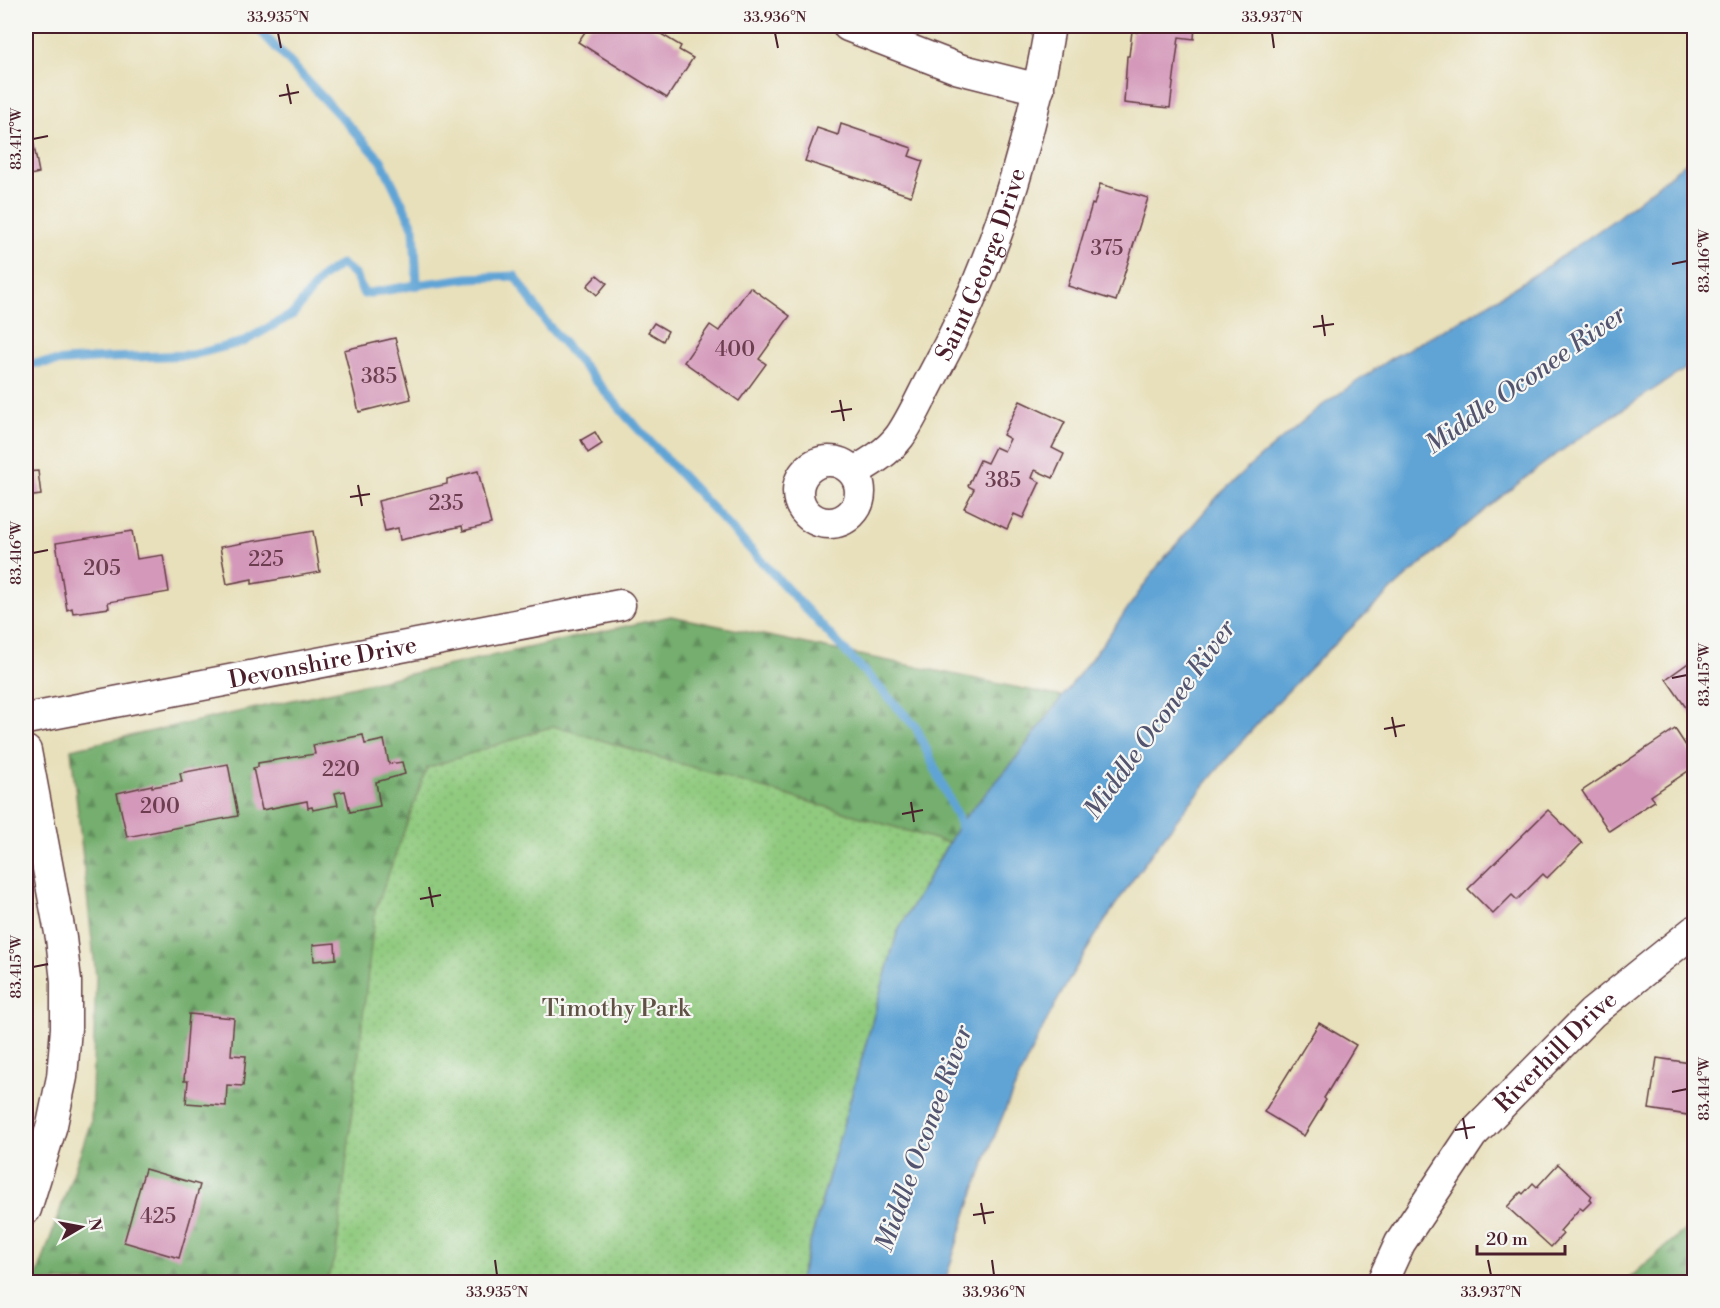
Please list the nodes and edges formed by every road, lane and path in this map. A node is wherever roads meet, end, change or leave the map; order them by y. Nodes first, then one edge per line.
1 (848, 26) edge
2 (1050, 26) edge
3 (1039, 89) junction
4 (854, 472) dead end
5 (620, 605) dead end
6 (26, 719) edge
7 (26, 751) edge
8 (1695, 931) edge
9 (26, 1209) edge
10 (1382, 1282) edge

1 - 3 street
2 - 3 street, Saint George Drive
3 - 4 street, Saint George Drive
5 - 6 street, Devonshire Drive
7 - 9 street
8 - 10 street, Riverhill Drive

